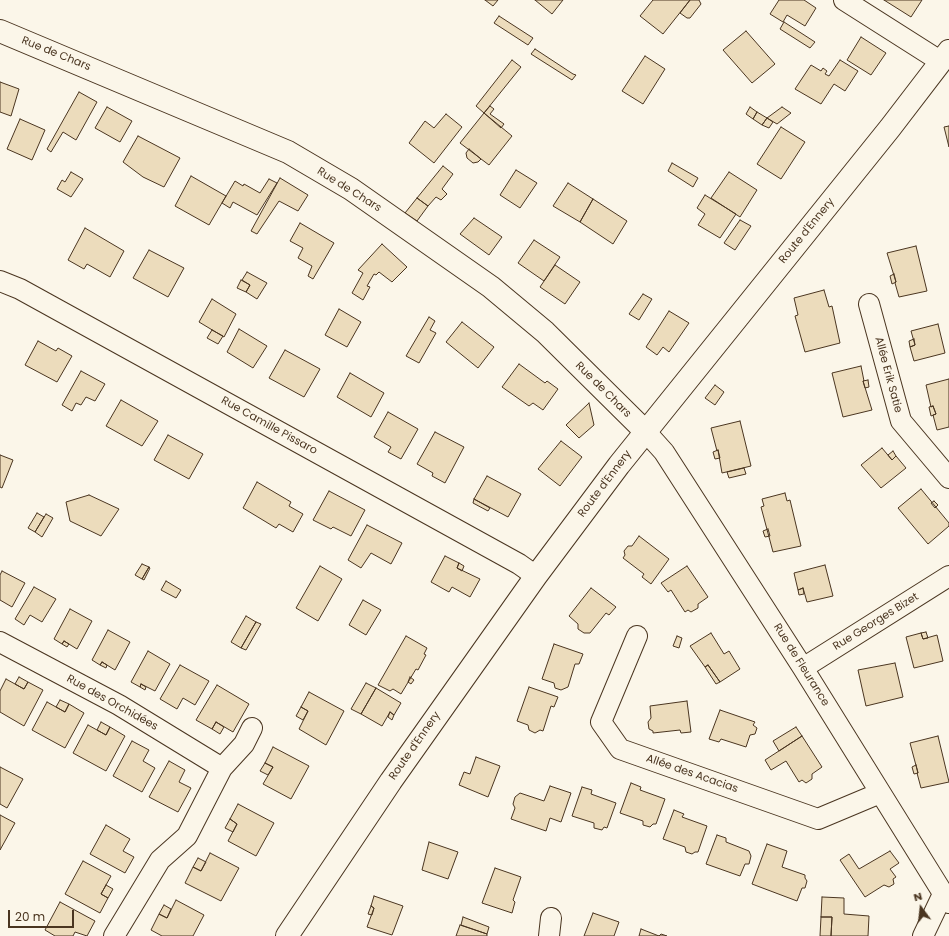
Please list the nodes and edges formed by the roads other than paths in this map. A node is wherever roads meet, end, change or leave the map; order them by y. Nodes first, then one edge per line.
1 (844, 0) edge
2 (0, 31) edge
3 (945, 56) edge
4 (0, 281) edge
5 (869, 304) dead end
6 (646, 432) junction
7 (949, 478) edge
8 (536, 576) junction
9 (949, 576) edge
10 (637, 636) dead end
11 (2, 647) edge
12 (803, 668) junction
13 (252, 728) dead end
14 (222, 768) junction
15 (880, 792) junction
16 (946, 899) edge
17 (114, 936) edge
18 (286, 936) edge
19 (923, 936) edge

1 - 3 street
2 - 6 street, Rue de Chars
3 - 6 street, Route d'Ennery
4 - 8 street, Rue Camille Pissaro
5 - 7 street, Allée Erik Satie
6 - 8 street, Route d'Ennery
6 - 12 street, Rue de Fleurance
8 - 18 street, Route d'Ennery
9 - 12 street, Rue Georges Bizet
10 - 15 street, Allée des Acacias
11 - 14 street, Rue des Orchidées
12 - 15 street, Rue de Fleurance
13 - 14 street
14 - 17 street
15 - 16 street, Rue de Fleurance
16 - 19 street

